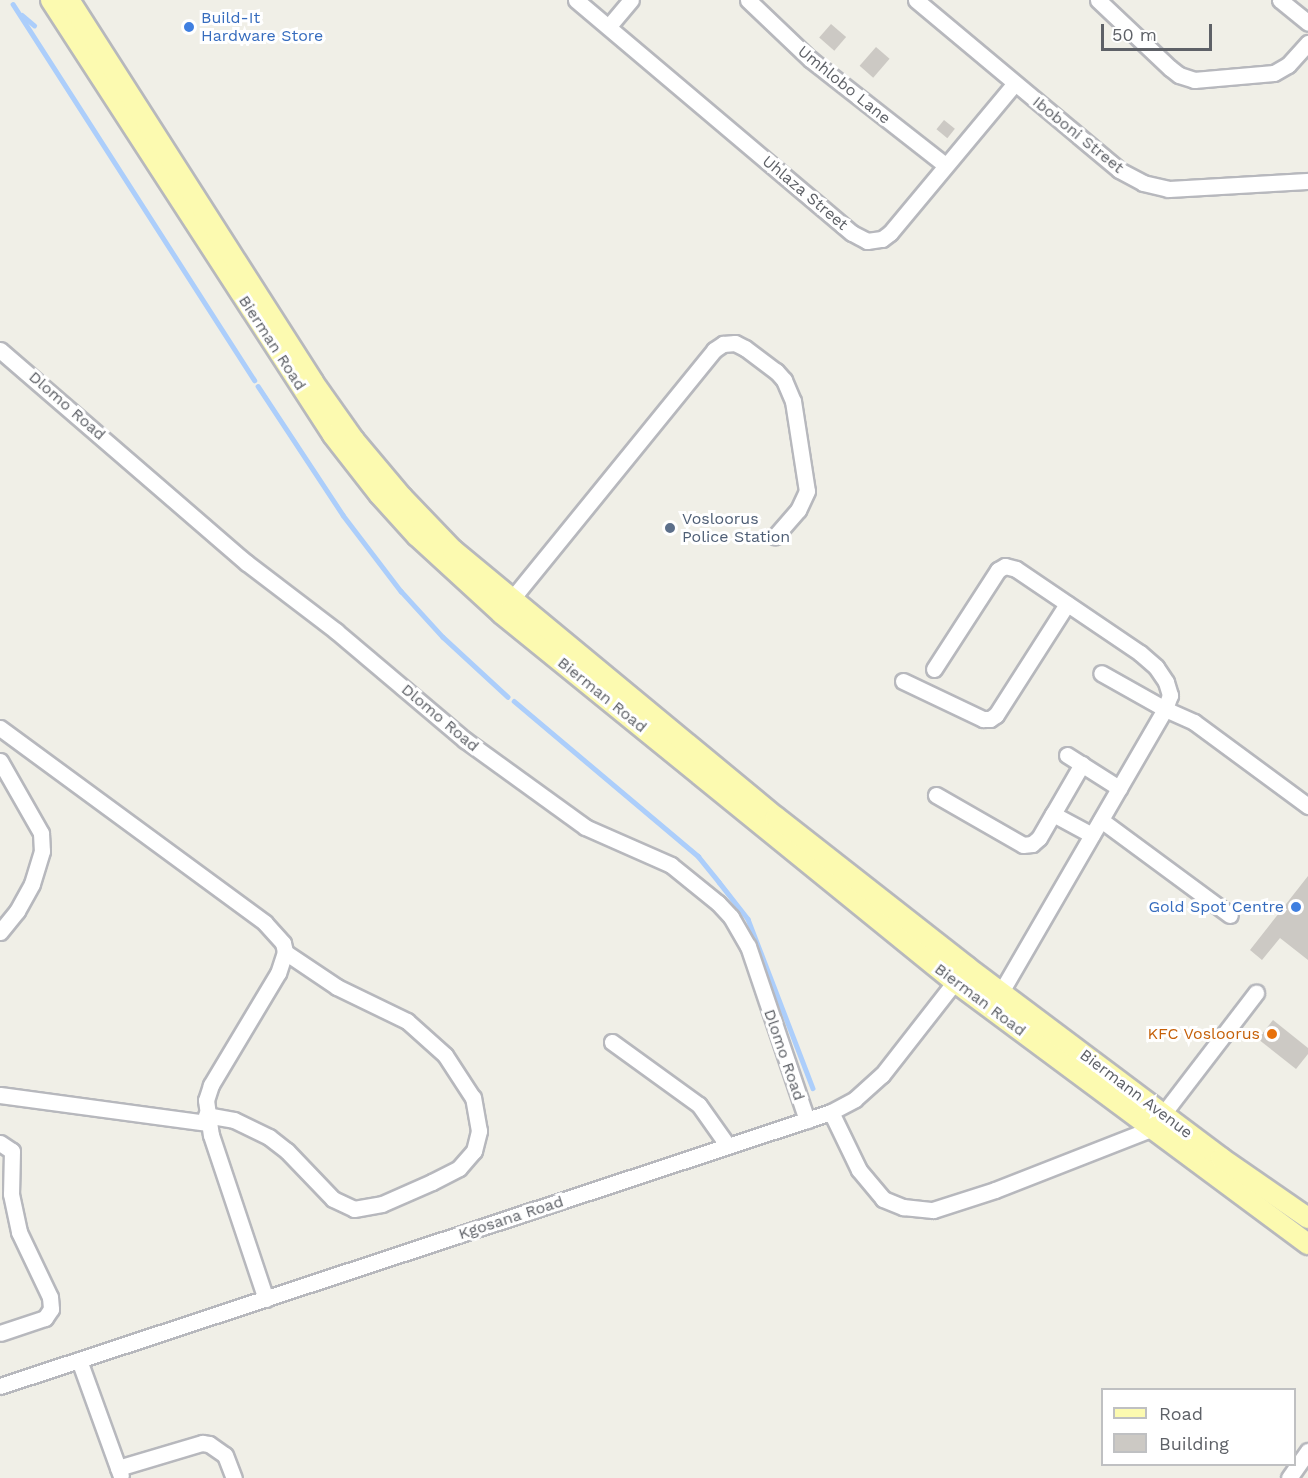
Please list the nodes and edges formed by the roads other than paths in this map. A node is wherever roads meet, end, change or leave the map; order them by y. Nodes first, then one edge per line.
1 (576, 0) edge
2 (631, 0) edge
3 (748, 0) edge
4 (916, 0) edge
5 (1098, 0) edge
6 (1280, 0) edge
7 (56, 3) edge
8 (1308, 23) edge
9 (609, 26) junction
10 (1308, 43) edge
11 (1015, 83) junction
12 (945, 165) junction
13 (1308, 181) edge
14 (0, 350) edge
15 (775, 536) dead end
16 (511, 600) junction
17 (1067, 604) junction
18 (934, 669) dead end
19 (1101, 673) dead end
20 (903, 681) dead end
21 (1166, 709) junction
22 (1, 730) edge
23 (1067, 755) dead end
24 (0, 761) edge
25 (1082, 764) junction
26 (1119, 788) junction
27 (936, 795) dead end
28 (1308, 806) edge
29 (1053, 814) junction
30 (1101, 820) junction
31 (1092, 835) junction
32 (1230, 915) dead end
33 (0, 932) edge
34 (285, 952) junction
35 (961, 975) junction
36 (1001, 992) junction
37 (1256, 993) dead end
38 (612, 1042) dead end
39 (0, 1095) edge
40 (831, 1112) junction
41 (207, 1119) junction
42 (807, 1120) junction
43 (1157, 1122) junction
44 (0, 1143) edge
45 (728, 1146) junction
46 (1308, 1218) edge
47 (1308, 1244) edge
48 (266, 1299) junction
49 (0, 1333) edge
50 (79, 1360) junction
51 (0, 1386) edge
52 (1308, 1451) edge
53 (120, 1473) edge
54 (234, 1478) edge
55 (1289, 1478) edge

1 - 9 street, Uhlaza Street
2 - 9 street
3 - 12 street, Umhlobo Lane
4 - 11 street, Iboboni Street
5 - 10 street
6 - 8 street
7 - 16 main road, Bierman Road
7 - 35 main road, Bierman Road
9 - 12 street, Uhlaza Street
11 - 12 street, Uhlaza Street
11 - 13 street, Iboboni Street
14 - 42 street, Dlomo Road
15 - 16 street
16 - 35 main road, Bierman Road
17 - 18 street
17 - 20 street
17 - 21 street
19 - 21 street
21 - 26 street
21 - 28 street
22 - 34 street
23 - 25 street
24 - 33 street
25 - 26 street
25 - 29 street
26 - 30 street
27 - 29 street
29 - 31 street
30 - 31 street
30 - 32 street
31 - 36 street
34 - 41 street
34 - 41 street
35 - 36 main road, Biermann Avenue
35 - 40 street, Kgosana Road
35 - 43 main road, Bierman Road
36 - 43 main road, Biermann Avenue
37 - 43 street
38 - 45 street
39 - 41 street
40 - 42 street, Kgosana Road
40 - 43 street
41 - 48 street
42 - 45 street, Kgosana Road
43 - 46 main road, Biermann Avenue
43 - 47 main road, Bierman Road
44 - 49 street
45 - 48 street, Kgosana Road
48 - 50 street, Kgosana Road
50 - 51 street, Kgosana Road
50 - 53 street
52 - 55 street
53 - 54 street

